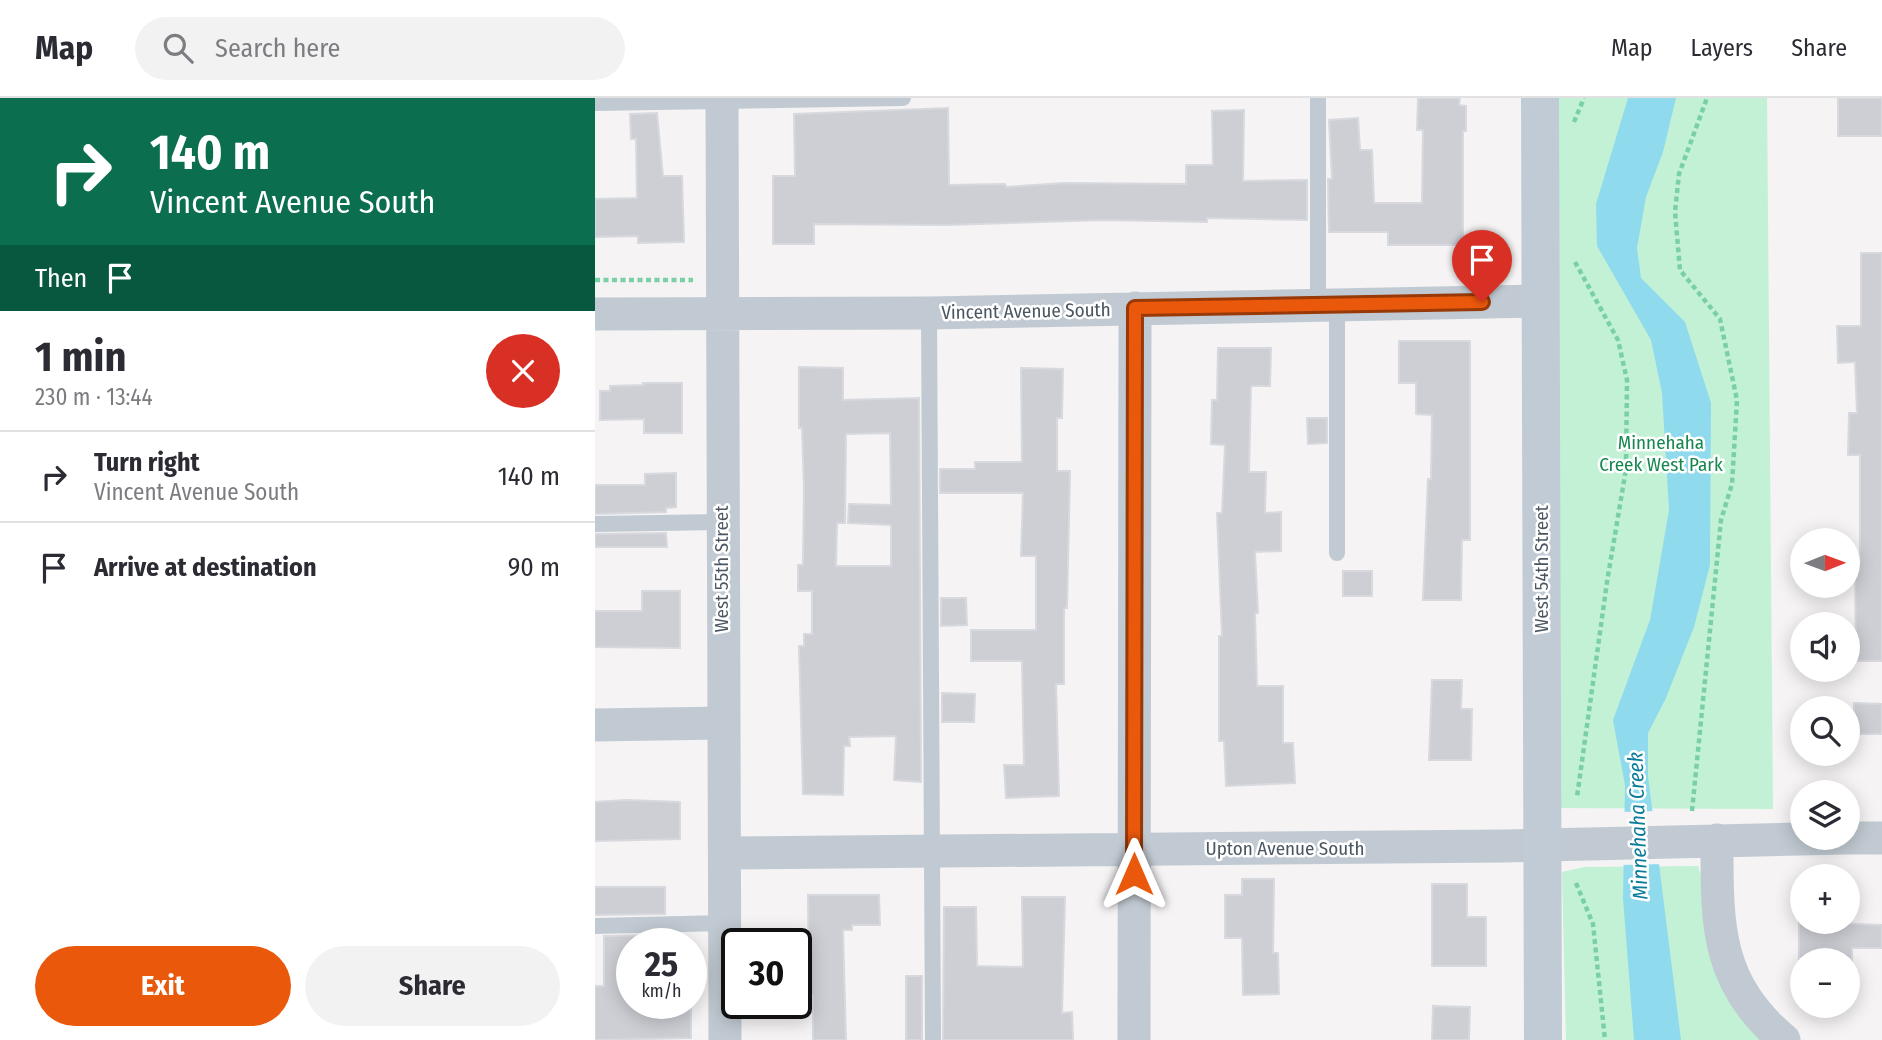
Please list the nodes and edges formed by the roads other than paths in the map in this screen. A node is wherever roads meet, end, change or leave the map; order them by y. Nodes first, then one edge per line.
1 (903, 98) edge
2 (1318, 98) edge
3 (1540, 98) edge
4 (722, 99) edge
5 (595, 103) edge
6 (1540, 301) junction
7 (1328, 305) junction
8 (1135, 308) junction
9 (721, 311) junction
10 (929, 313) junction
11 (595, 314) edge
12 (721, 522) junction
13 (595, 524) edge
14 (1337, 553) dead end
15 (722, 723) junction
16 (595, 725) edge
17 (1860, 838) edge
18 (1882, 838) edge
19 (1790, 839) edge
20 (1717, 841) junction
21 (1541, 845) junction
22 (1134, 848) junction
23 (933, 851) junction
24 (725, 853) junction
25 (725, 923) junction
26 (595, 926) edge
27 (725, 1040) edge
28 (933, 1040) edge
29 (1135, 1040) edge
30 (1543, 1040) edge
31 (1784, 1040) edge

1 - 4 lane
2 - 7 lane
3 - 6 street, West 54th Street
4 - 5 lane
4 - 9 street, West 55th Street
6 - 7 street, Vincent Avenue South
6 - 21 street, West 54th Street
7 - 8 street, Vincent Avenue South
7 - 14 lane
8 - 10 street, Vincent Avenue South
8 - 22 street
9 - 10 street, Vincent Avenue South
9 - 11 street, Vincent Avenue South
9 - 12 street, West 55th Street
10 - 23 lane
12 - 13 lane
12 - 15 street, West 55th Street
15 - 16 street
15 - 24 street, West 55th Street
17 - 18 street, Upton Avenue South
19 - 20 street, Upton Avenue South
20 - 21 street, Upton Avenue South
20 - 31 street
21 - 22 street, Upton Avenue South
21 - 30 street, West 54th Street
22 - 23 street, Upton Avenue South
22 - 29 street
23 - 24 street, Upton Avenue South
23 - 28 lane
24 - 25 street, West 55th Street
25 - 26 lane
25 - 27 street, West 55th Street

